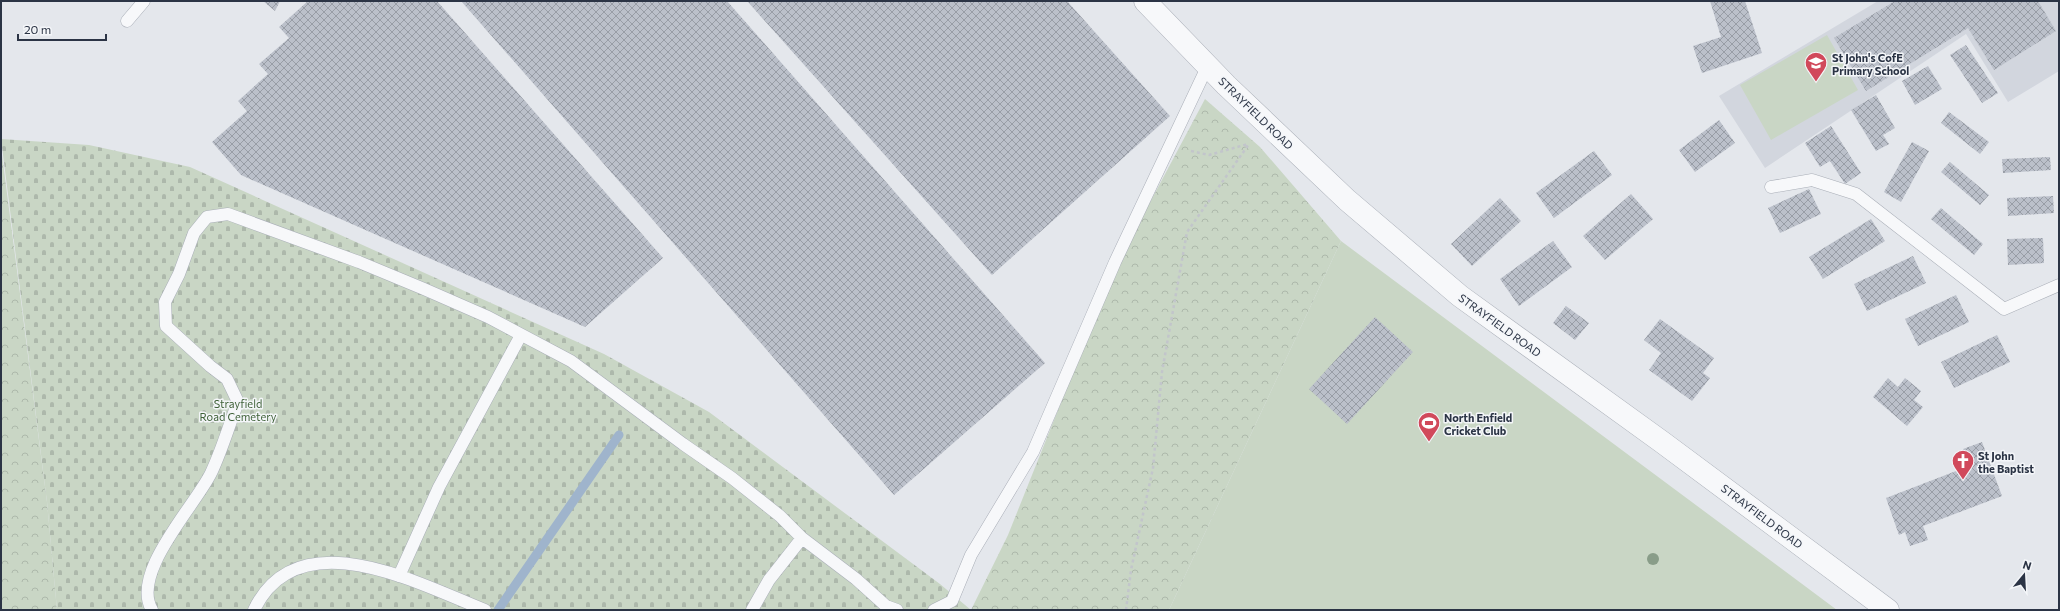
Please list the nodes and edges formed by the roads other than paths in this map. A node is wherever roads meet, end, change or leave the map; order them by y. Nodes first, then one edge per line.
1 (144, 1) edge
2 (1145, 1) edge
3 (127, 21) dead end
4 (1208, 65) junction
5 (1771, 187) dead end
6 (2059, 285) edge
7 (521, 335) junction
8 (802, 538) junction
9 (399, 576) junction
10 (152, 610) edge
11 (254, 610) edge
12 (485, 610) edge
13 (752, 610) edge
14 (896, 610) edge
15 (934, 610) edge
16 (1888, 610) edge

1 - 3 lane
2 - 4 street, STRAYFIELD ROAD
4 - 15 lane
4 - 16 street, STRAYFIELD ROAD
5 - 6 lane
7 - 8 lane
7 - 9 lane
7 - 10 lane
8 - 13 lane
8 - 14 lane
9 - 11 lane
9 - 12 lane

